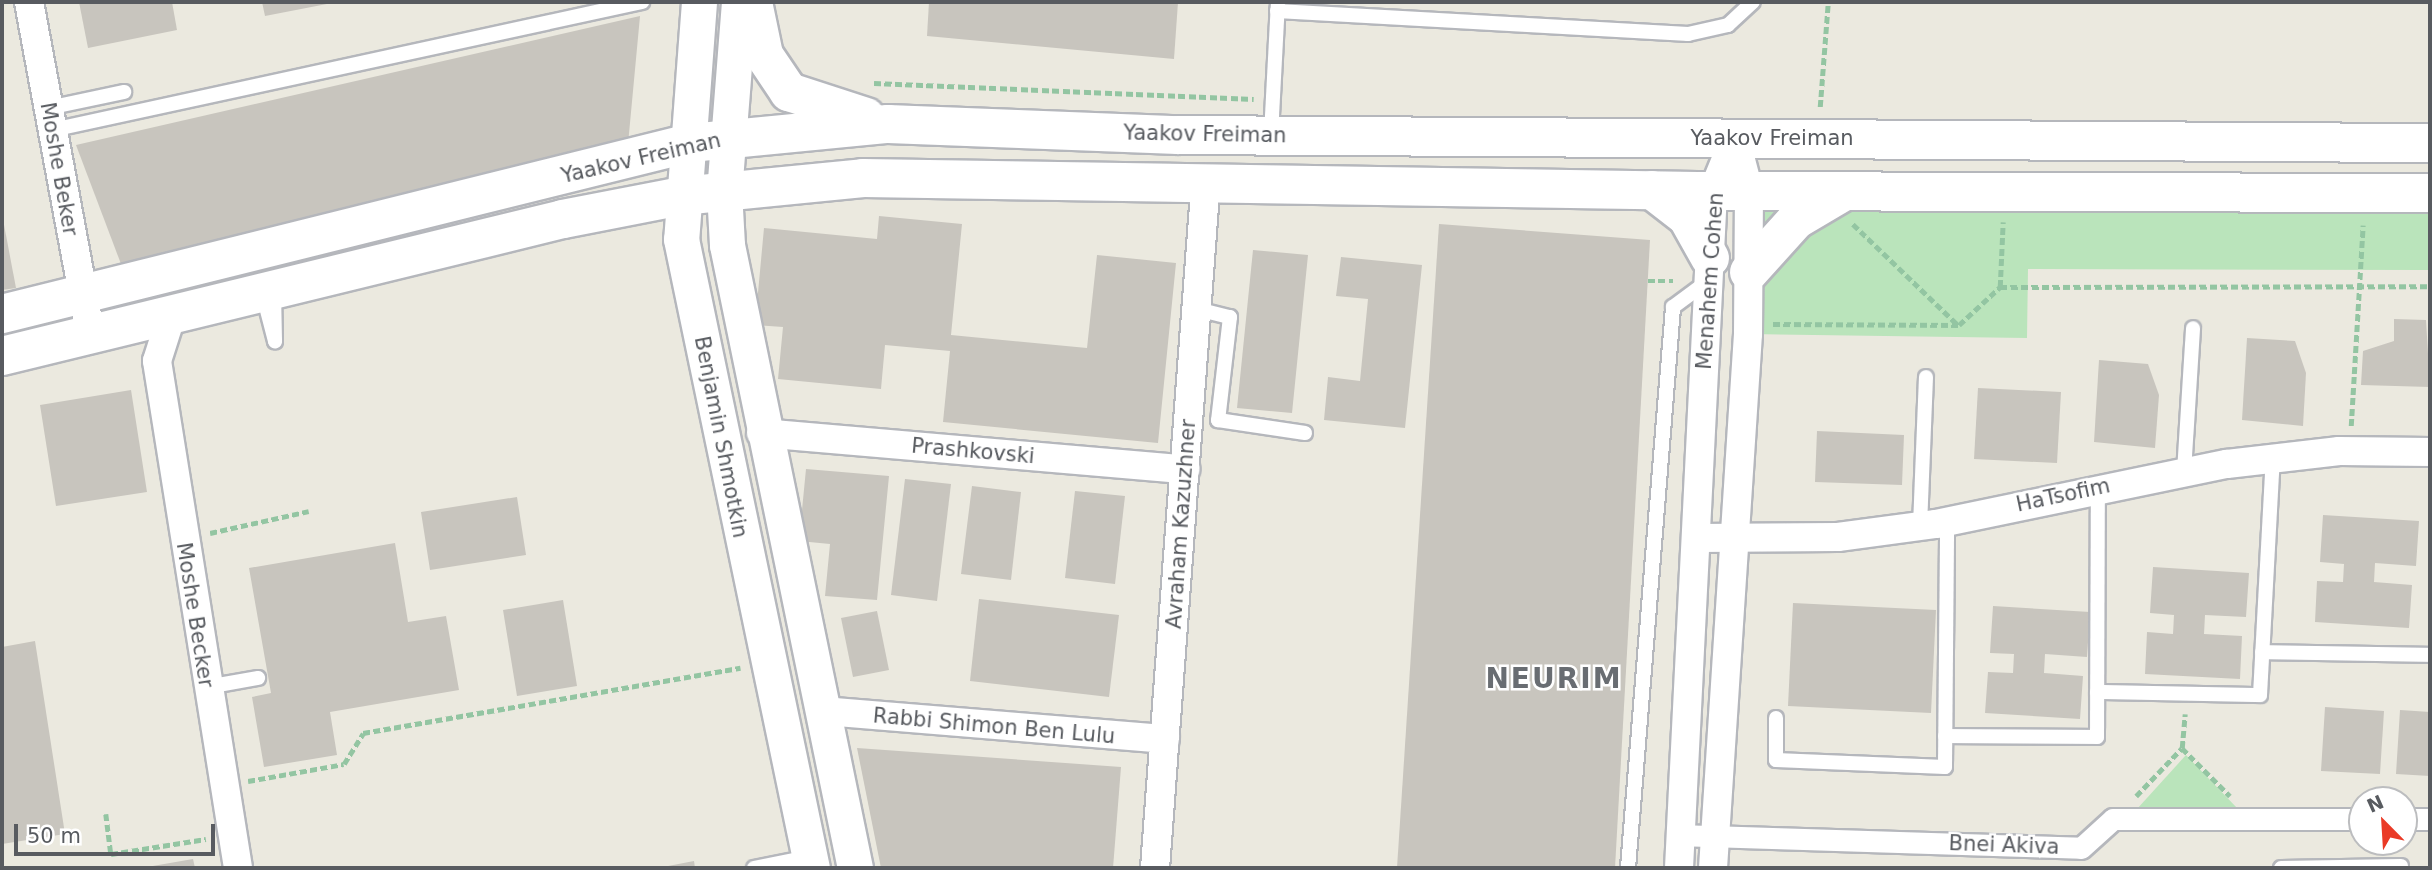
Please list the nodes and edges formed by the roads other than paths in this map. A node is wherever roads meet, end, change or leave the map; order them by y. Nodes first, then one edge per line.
1 (29, 2) edge
2 (642, 2) edge
3 (699, 2) edge
4 (739, 2) edge
5 (753, 2) edge
6 (1753, 2) edge
7 (1277, 6) edge
8 (124, 92) dead end
9 (50, 119) junction
10 (888, 124) junction
11 (1271, 136) junction
12 (1735, 137) junction
13 (730, 138) junction
14 (690, 143) junction
15 (2430, 143) edge
16 (1206, 179) junction
17 (1652, 190) junction
18 (724, 191) junction
19 (1731, 191) junction
20 (2430, 193) edge
21 (681, 197) junction
22 (1847, 206) junction
23 (1709, 269) junction
24 (1749, 272) junction
25 (82, 295) junction
26 (1197, 309) junction
27 (2, 314) edge
28 (171, 317) junction
29 (2193, 328) dead end
30 (107, 332) junction
31 (2, 356) edge
32 (157, 360) junction
33 (1926, 377) dead end
34 (761, 433) junction
35 (1305, 433) dead end
36 (2430, 452) edge
37 (2273, 458) junction
38 (1185, 469) junction
39 (2184, 472) junction
40 (2098, 488) junction
41 (1934, 523) junction
42 (1737, 535) junction
43 (1697, 538) junction
44 (2263, 652) junction
45 (2430, 655) edge
46 (258, 678) dead end
47 (207, 687) junction
48 (2097, 692) junction
49 (824, 711) junction
50 (1776, 718) dead end
51 (1945, 736) junction
52 (1164, 739) junction
53 (2348, 819) edge
54 (1710, 834) junction
55 (1677, 835) junction
56 (811, 862) edge
57 (2400, 866) dead end
58 (238, 868) edge
59 (754, 868) edge
60 (855, 868) edge
61 (1155, 868) edge
62 (1628, 868) edge
63 (1679, 868) edge
64 (1713, 868) edge
65 (2281, 868) edge

1 - 9 street, Moshe Beker
2 - 9 lane
3 - 14 street, Benjamin Shmotkin
4 - 13 street, Benjamin Shmotkin
5 - 10 main road
6 - 7 lane
7 - 11 lane
8 - 9 lane
9 - 25 street, Moshe Beker
10 - 11 main road, Yaakov Freiman
10 - 13 main road, Yaakov Freiman
11 - 12 main road, Yaakov Freiman
12 - 15 main road, Yaakov Freiman
12 - 19 street, Menahem Cohen
13 - 14 main road, Yaakov Freiman
13 - 18 street, Benjamin Shmotkin
14 - 21 street, Benjamin Shmotkin
14 - 25 main road, Yaakov Freiman
16 - 17 main road, Yaakov Freiman
16 - 18 main road, Yaakov Freiman
16 - 26 street, Avraham Kazuzhner
17 - 19 main road, Yaakov Freiman
17 - 23 main road
18 - 21 main road, Yaakov Freiman
18 - 34 street, Benjamin Shmotkin
19 - 22 main road, Yaakov Freiman
19 - 23 street, Menahem Cohen
19 - 24 street, Menahem Cohen
20 - 22 main road, Yaakov Freiman
21 - 28 main road, Yaakov Freiman
21 - 56 street, Benjamin Shmotkin
22 - 24 main road
23 - 43 street, Menahem Cohen
23 - 62 lane
24 - 42 street, Menahem Cohen
25 - 27 main road, Yaakov Freiman
25 - 30 street, Moshe Beker
26 - 35 lane
26 - 38 street, Avraham Kazuzhner
28 - 30 main road, Yaakov Freiman
28 - 32 street, Moshe Becker
29 - 39 lane
30 - 31 main road, Yaakov Freiman
30 - 32 street
32 - 47 street, Moshe Becker
33 - 41 lane
34 - 38 street, Prashkovski
34 - 49 street, Benjamin Shmotkin
36 - 37 street, HaTsofim
37 - 39 street, HaTsofim
37 - 44 lane
38 - 52 street, Avraham Kazuzhner
39 - 40 street, HaTsofim
40 - 41 street, HaTsofim
40 - 48 lane
41 - 42 street, HaTsofim
41 - 51 lane
42 - 43 street, HaTsofim
42 - 54 street, Menahem Cohen
43 - 55 street, Menahem Cohen
44 - 45 lane
44 - 48 lane
46 - 47 lane
47 - 58 street, Moshe Becker
48 - 51 lane
49 - 52 street, Rabbi Shimon Ben Lulu
49 - 60 street, Benjamin Shmotkin
50 - 51 lane
52 - 61 street, Avraham Kazuzhner
53 - 54 street, Bnei Akiva
54 - 55 street, Bnei Akiva
54 - 64 street, Menahem Cohen
55 - 63 street, Menahem Cohen
56 - 59 lane
57 - 65 lane

